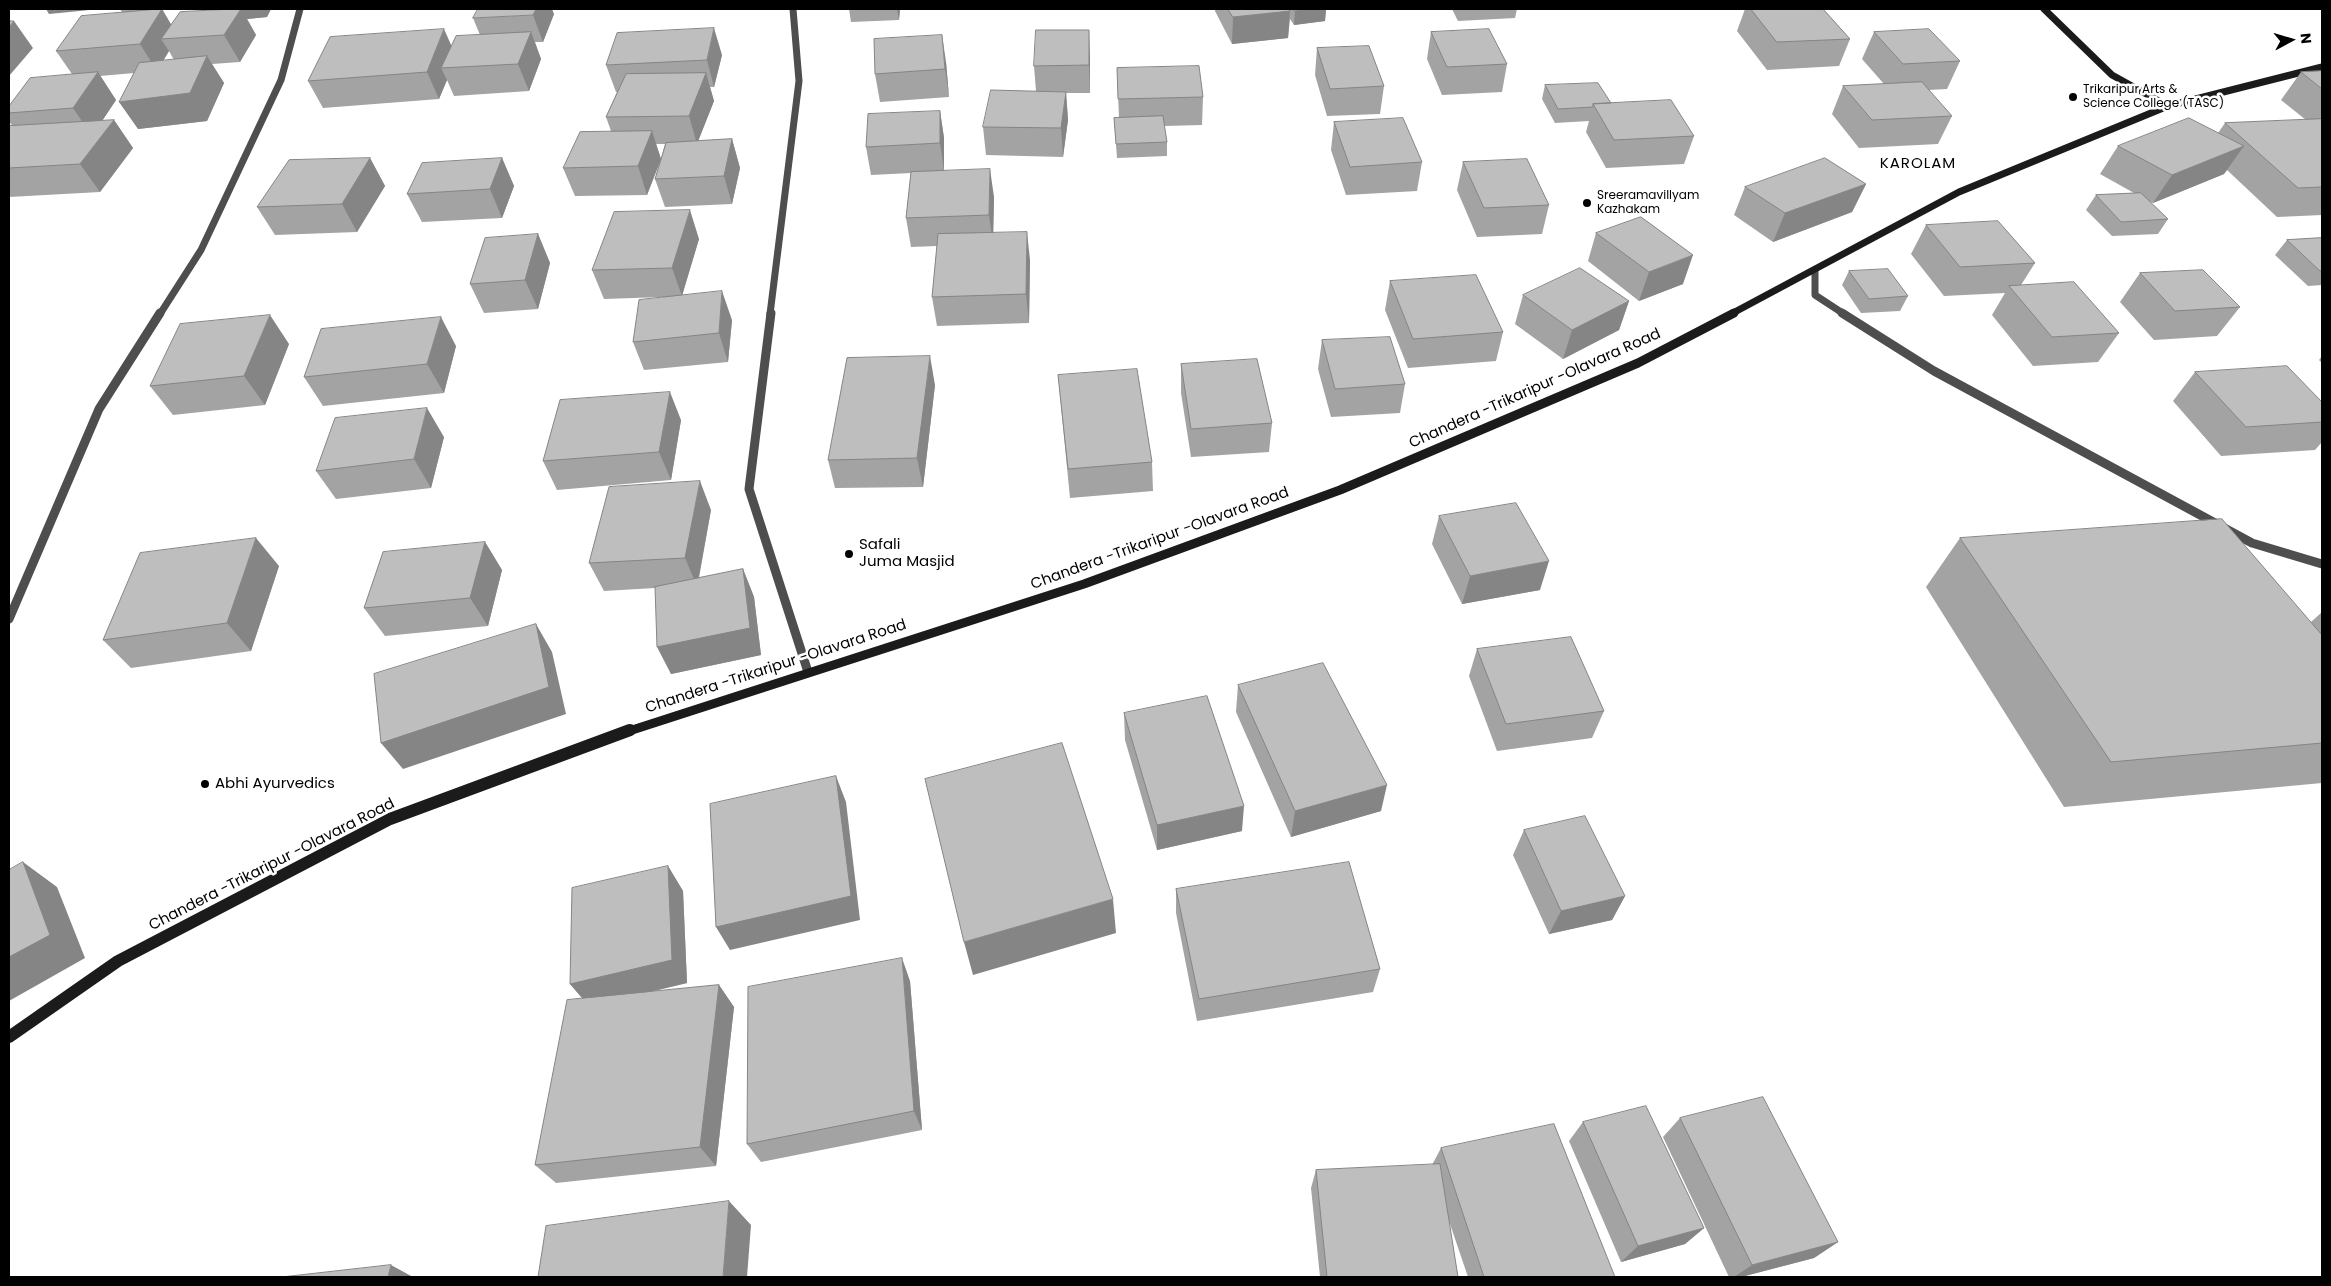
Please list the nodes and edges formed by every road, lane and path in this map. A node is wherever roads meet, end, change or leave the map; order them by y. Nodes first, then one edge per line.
1 (300, 9) edge
2 (793, 9) edge
3 (2044, 9) edge
4 (2322, 68) edge
5 (2168, 106) junction
6 (1814, 271) junction
7 (2322, 564) edge
8 (9, 619) edge
9 (808, 672) junction
10 (9, 1037) edge

1 - 8 street
2 - 9 street
3 - 5 main road
4 - 5 main road, Chandera -Trikaripur -Olavara Road
5 - 6 main road, Chandera -Trikaripur -Olavara Road
6 - 7 street
6 - 9 main road, Chandera -Trikaripur -Olavara Road
9 - 10 main road, Chandera -Trikaripur -Olavara Road

